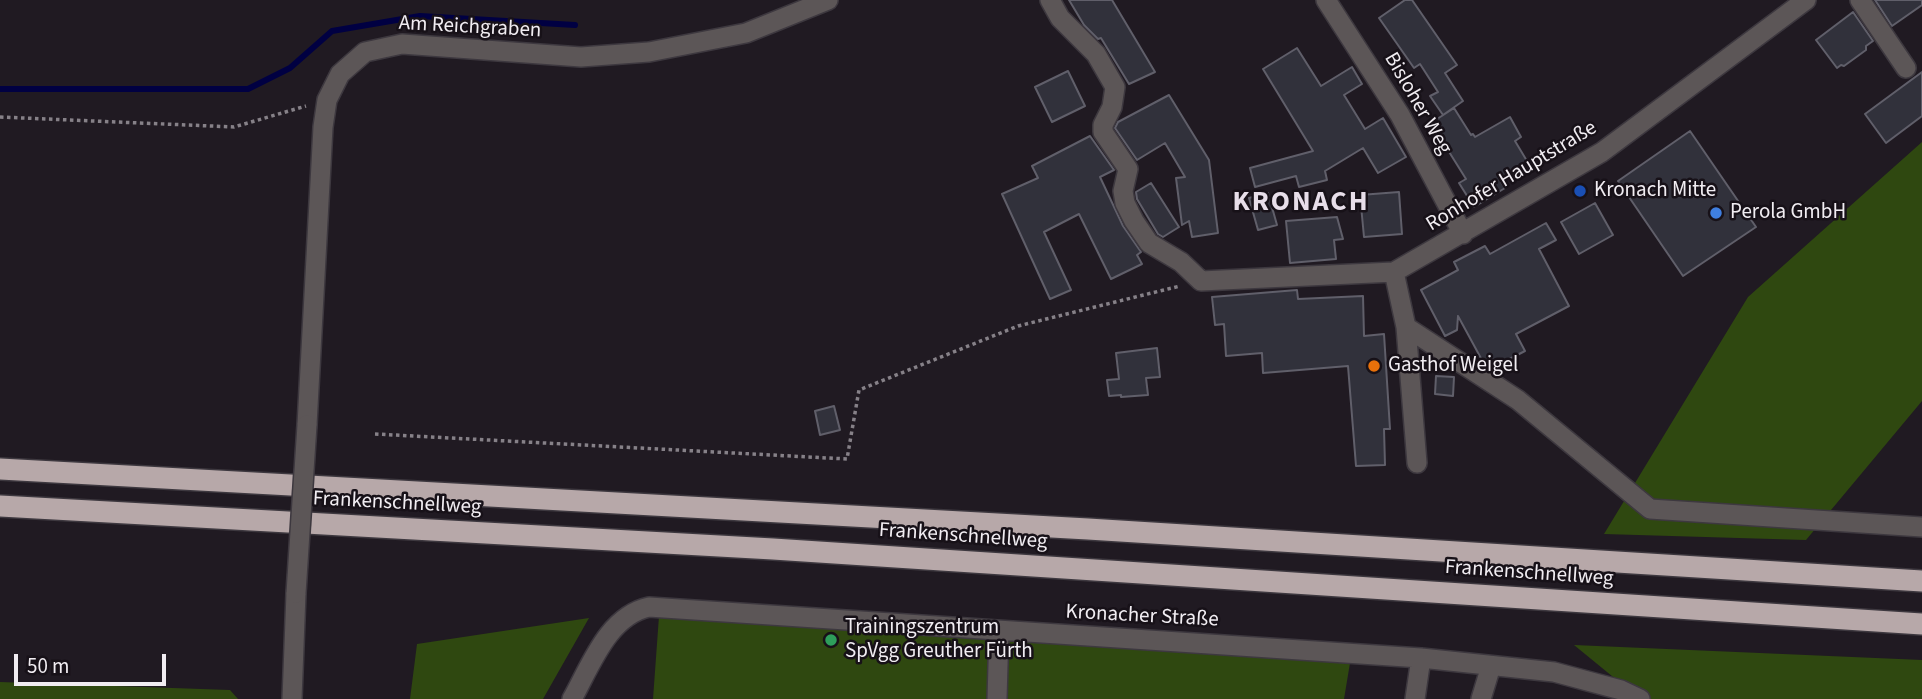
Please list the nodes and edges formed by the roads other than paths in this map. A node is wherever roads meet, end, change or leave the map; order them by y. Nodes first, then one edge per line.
1 (828, 0) edge
2 (1050, 0) edge
3 (1326, 0) edge
4 (1806, 0) edge
5 (1860, 0) edge
6 (1906, 68) dead end
7 (1463, 234) junction
8 (1394, 272) junction
9 (1406, 327) junction
10 (1417, 463) dead end
11 (0, 469) edge
12 (0, 506) edge
13 (1922, 527) edge
14 (1922, 581) edge
15 (1922, 624) edge
16 (999, 631) junction
17 (1421, 658) junction
18 (1492, 666) junction
19 (292, 699) edge
20 (572, 699) edge
21 (997, 699) edge
22 (1415, 699) edge
23 (1481, 699) edge
24 (1640, 699) edge

1 - 19 street, Am Reichgraben, bridge
2 - 8 street, Ronhofer Hauptstraße
3 - 7 street, Bisloher Weg
4 - 7 street, Ronhofer Hauptstraße
5 - 6 street
7 - 8 street, Ronhofer Hauptstraße
8 - 9 street
9 - 10 street
9 - 13 street
11 - 14 highway, Frankenschnellweg
12 - 15 highway, Frankenschnellweg
16 - 17 street, Kronacher Straße
16 - 20 street, Kronacher Straße
16 - 21 street
17 - 18 street, Kronacher Straße
17 - 22 street
18 - 23 street
18 - 24 street, Kronacher Straße

